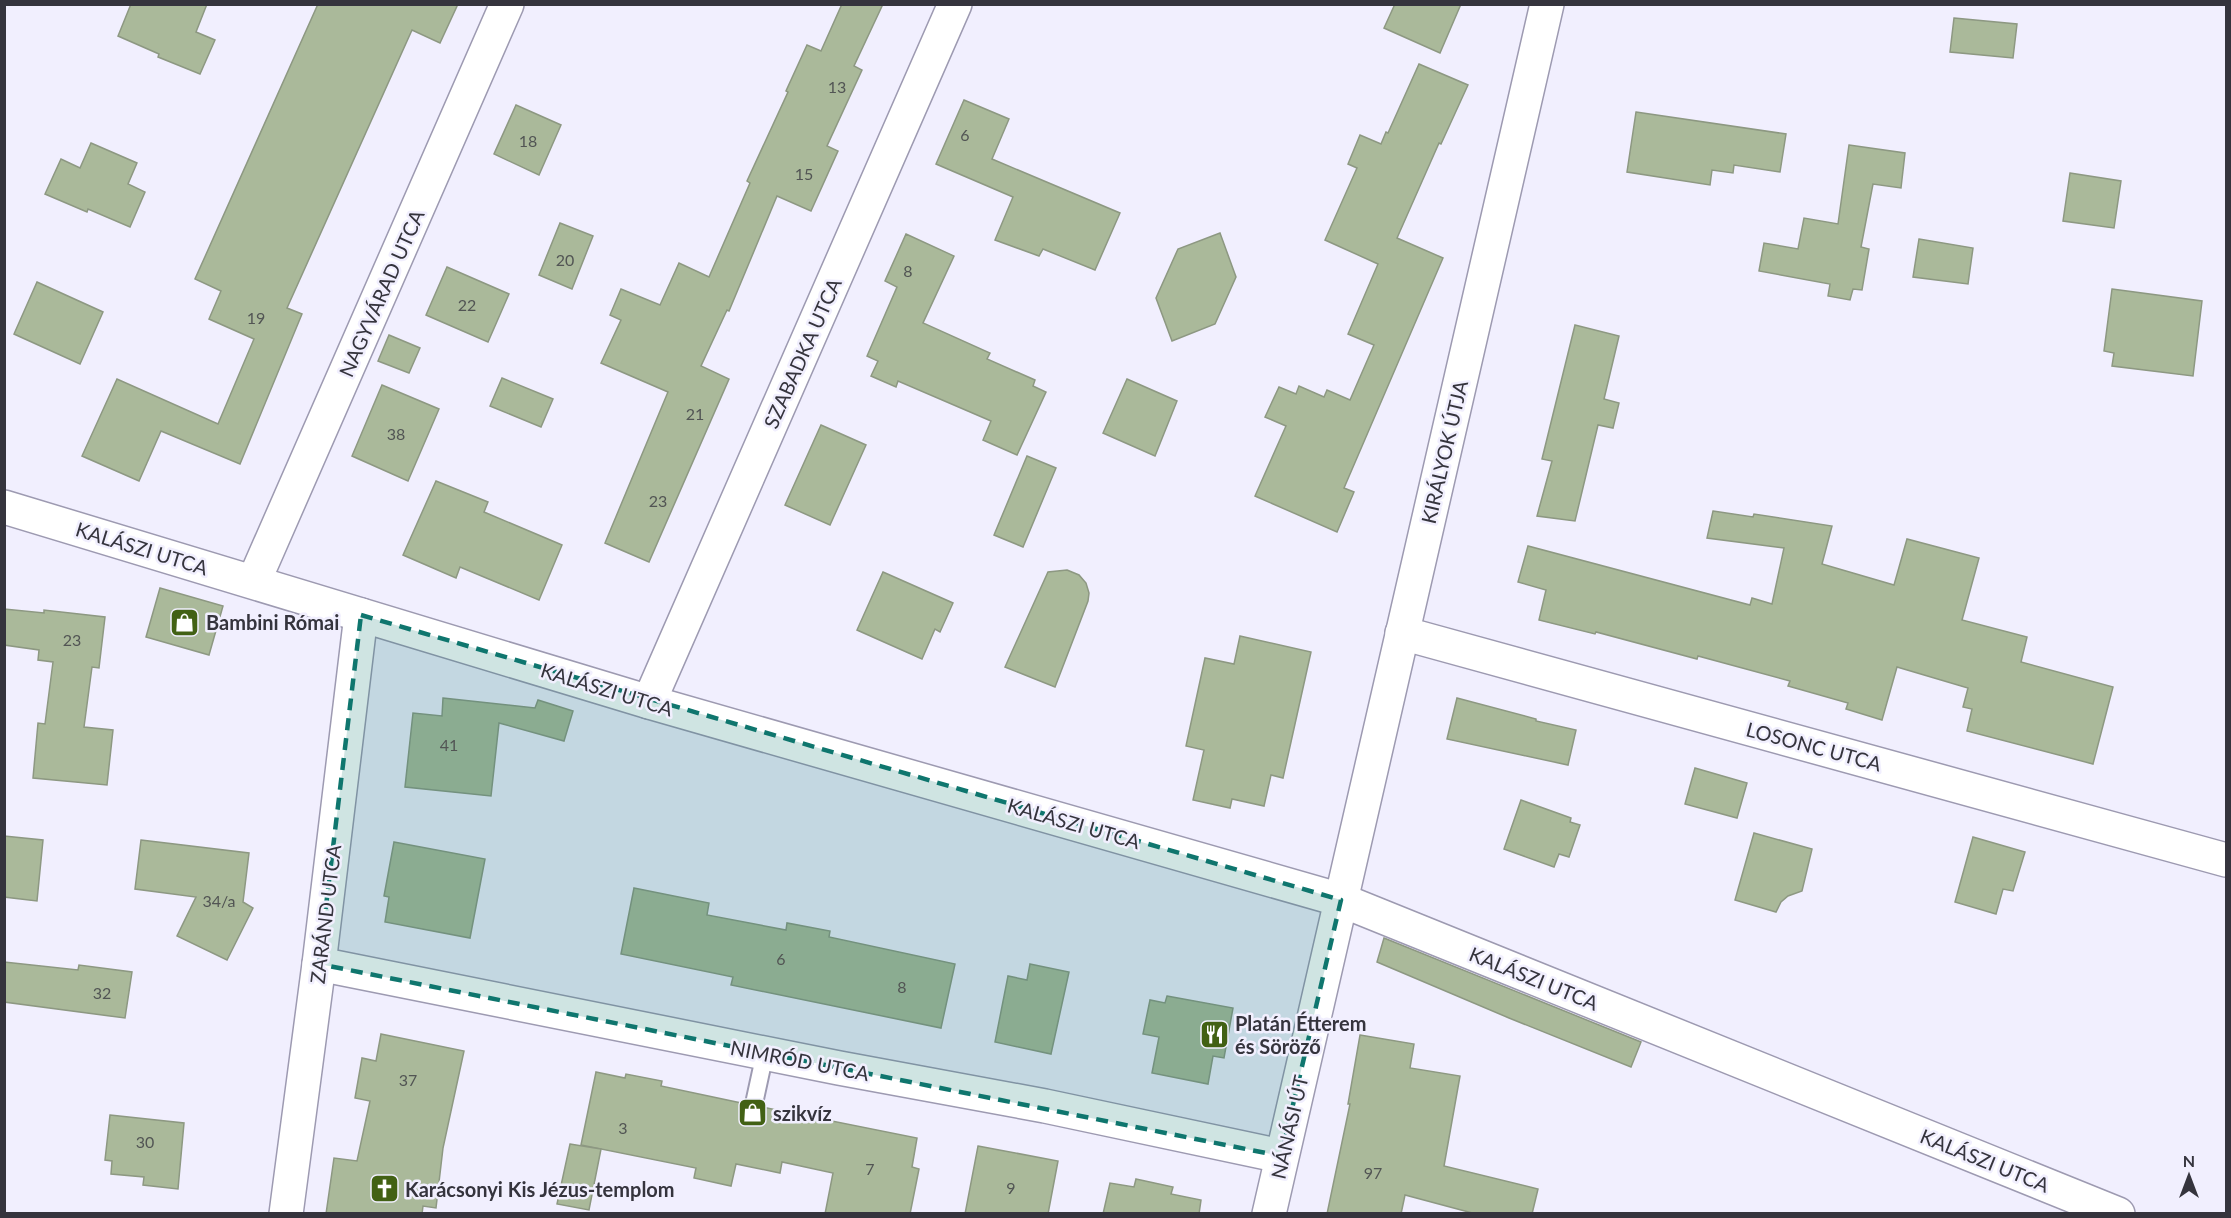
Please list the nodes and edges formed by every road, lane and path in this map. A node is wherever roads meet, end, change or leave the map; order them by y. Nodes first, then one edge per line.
1 (507, 4) edge
2 (955, 4) edge
3 (1547, 4) edge
4 (4, 507) edge
5 (254, 581) junction
6 (361, 615) junction
7 (1402, 633) junction
8 (649, 702) junction
9 (2226, 860) edge
10 (1341, 900) junction
11 (319, 964) junction
12 (765, 1053) junction
13 (755, 1099) dead end
14 (1281, 1156) junction
15 (286, 1214) edge
16 (1269, 1214) edge
17 (2118, 1214) edge

1 - 5 street, NAGYVÁRAD UTCA
2 - 8 street, SZABADKA UTCA
3 - 7 street, KIRÁLYOK ÚTJA
4 - 5 street, KALÁSZI UTCA
5 - 6 street, KALÁSZI UTCA
6 - 8 street, KALÁSZI UTCA
6 - 11 street, ZARÁND UTCA
7 - 9 street, LOSONC UTCA
7 - 10 street, KIRÁLYOK ÚTJA
8 - 10 street, KALÁSZI UTCA
10 - 14 street, NÁNÁSI ÚT
10 - 17 street, KALÁSZI UTCA
11 - 12 street, NIMRÓD UTCA
11 - 15 street, ZARÁND UTCA
12 - 13 lane
12 - 14 street, NIMRÓD UTCA
14 - 16 street, NÁNÁSI ÚT

